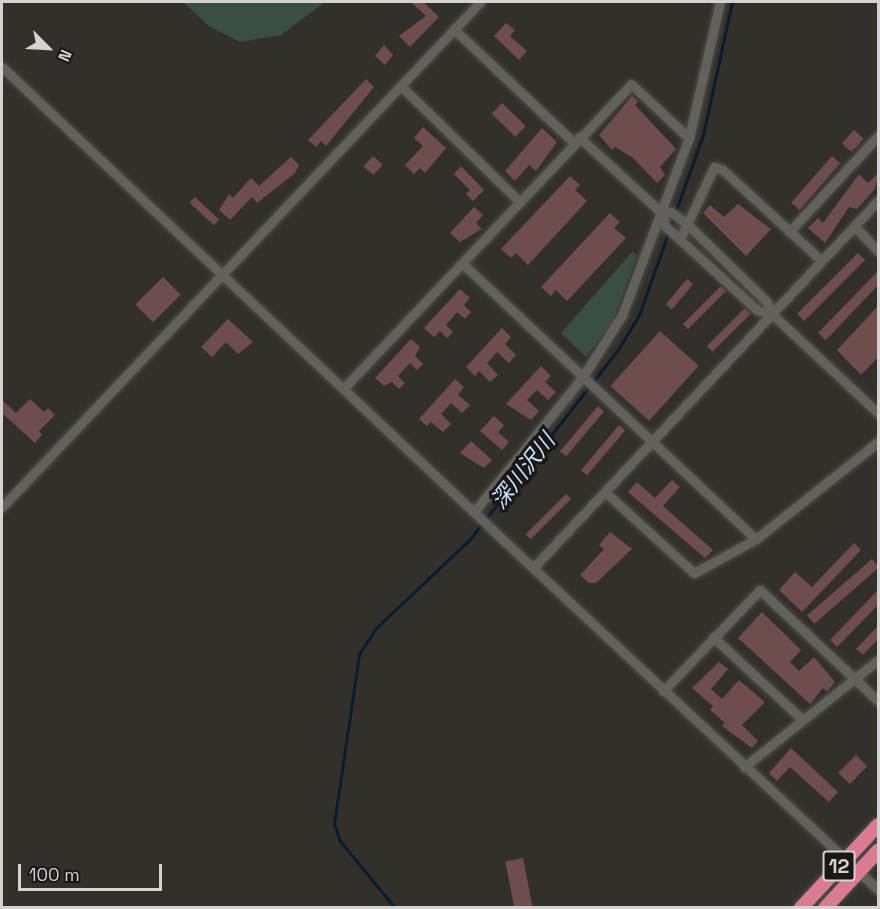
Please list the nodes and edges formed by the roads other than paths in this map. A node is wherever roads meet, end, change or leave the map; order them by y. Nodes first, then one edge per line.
1 (480, 2) edge
2 (720, 2) edge
3 (454, 29) junction
4 (2, 67) edge
5 (401, 86) junction
6 (879, 136) edge
7 (689, 138) junction
8 (577, 140) junction
9 (879, 201) edge
10 (520, 202) junction
11 (675, 217) junction
12 (854, 226) junction
13 (673, 232) junction
14 (789, 232) junction
15 (879, 251) edge
16 (822, 261) junction
17 (464, 264) junction
18 (221, 275) junction
19 (772, 315) junction
20 (586, 377) junction
21 (344, 389) junction
22 (879, 413) edge
23 (653, 440) junction
24 (879, 442) edge
25 (605, 492) junction
26 (2, 507) edge
27 (477, 515) junction
28 (756, 539) junction
29 (533, 568) junction
30 (713, 637) junction
31 (879, 660) edge
32 (857, 681) junction
33 (663, 691) junction
34 (879, 701) edge
35 (803, 720) junction
36 (744, 767) junction
37 (879, 825) edge
38 (879, 851) edge
39 (845, 860) junction
40 (859, 872) junction
41 (879, 890) edge
42 (801, 908) edge
43 (825, 908) edge

1 - 3 street
2 - 7 street
3 - 5 street
3 - 8 street
4 - 18 street
5 - 10 street
5 - 18 street
6 - 14 street
7 - 8 street
7 - 11 street
8 - 10 street
8 - 11 street
9 - 12 street
10 - 17 street
11 - 13 street
11 - 13 street
11 - 14 street
11 - 19 street
11 - 20 street
12 - 15 street
12 - 16 street
13 - 19 street
14 - 16 street
16 - 19 street
17 - 20 street
17 - 21 street
18 - 21 street
18 - 26 street
19 - 22 street
19 - 23 street
20 - 23 street
20 - 27 street
21 - 27 street
23 - 25 street
23 - 28 street
24 - 28 street
25 - 28 street
25 - 29 street
27 - 29 street
29 - 33 street
30 - 32 street
30 - 33 street
30 - 35 street
31 - 32 street
32 - 34 street
32 - 35 street
33 - 36 street
35 - 36 street
36 - 39 street
37 - 39 highway, 12
38 - 40 highway, 12
39 - 40 street
39 - 42 highway, 12
40 - 41 street
40 - 43 highway, 12

